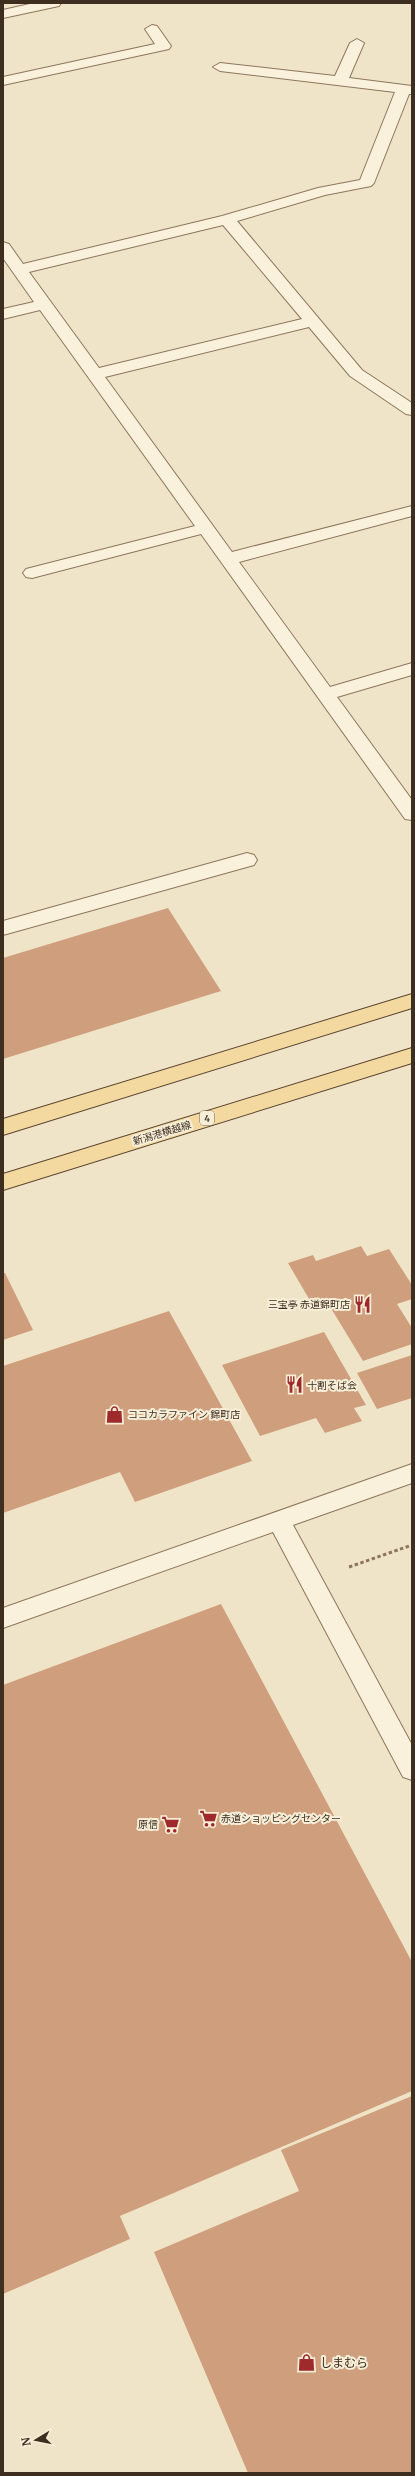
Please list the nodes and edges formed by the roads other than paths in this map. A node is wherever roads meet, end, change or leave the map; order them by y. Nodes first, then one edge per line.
1 (54, 3) edge
2 (3, 14) edge
3 (152, 29) dead end
4 (357, 43) dead end
5 (220, 67) dead end
6 (3, 80) edge
7 (340, 81) junction
8 (408, 89) edge
9 (227, 218) junction
10 (9, 258) edge
11 (45, 304) junction
12 (3, 314) edge
13 (312, 321) junction
14 (96, 374) junction
15 (412, 410) edge
16 (412, 510) edge
17 (206, 528) junction
18 (228, 559) junction
19 (32, 573) dead end
20 (412, 669) edge
21 (325, 694) junction
22 (412, 814) edge
23 (247, 860) dead end
24 (3, 928) edge
25 (412, 1001) edge
26 (412, 1055) edge
27 (3, 1127) edge
28 (3, 1182) edge
29 (412, 1473) edge
30 (279, 1521) junction
31 (3, 1618) edge
32 (412, 1770) edge

1 - 2 street
3 - 6 street
4 - 7 street
5 - 7 street
7 - 8 street
8 - 9 street
9 - 10 street
9 - 13 street
10 - 11 street
11 - 12 street
11 - 14 street
13 - 14 street
13 - 15 street
14 - 17 street
16 - 18 street
17 - 18 street
17 - 19 street
18 - 21 street
20 - 21 street
21 - 22 street
23 - 24 street
25 - 27 main road
26 - 28 main road, 新潟港横越線 / 4
29 - 30 street
30 - 31 street
30 - 32 street

